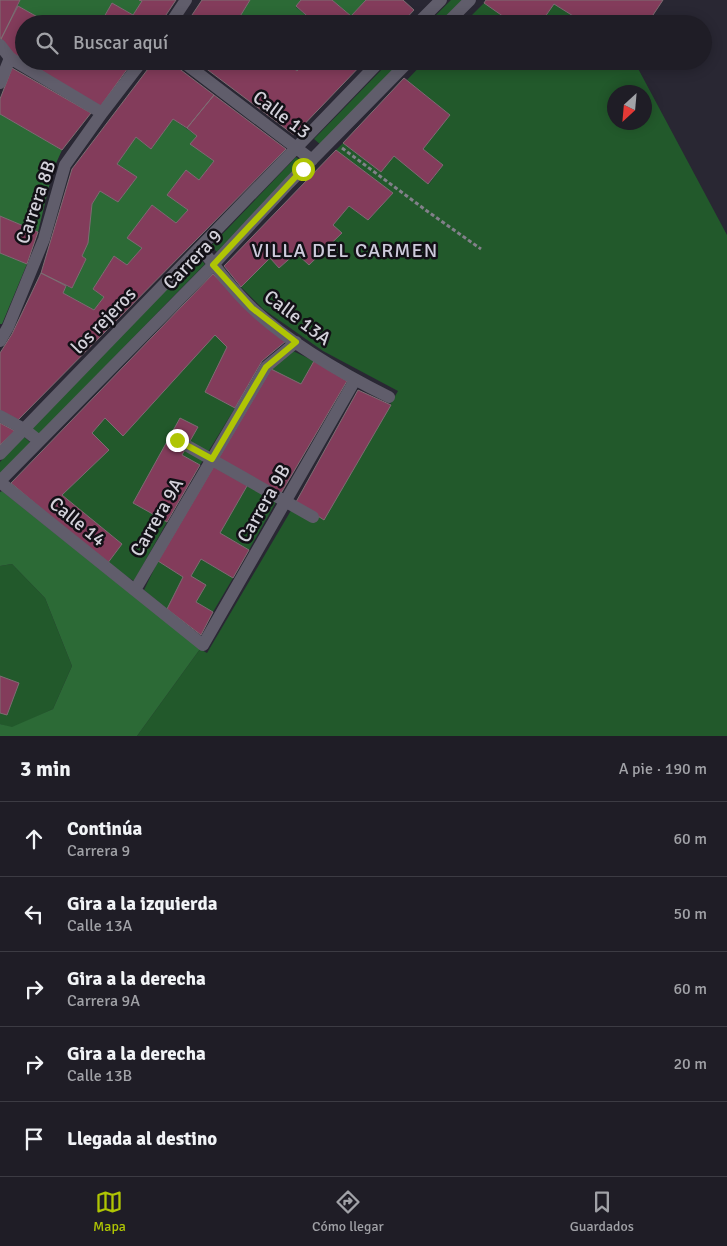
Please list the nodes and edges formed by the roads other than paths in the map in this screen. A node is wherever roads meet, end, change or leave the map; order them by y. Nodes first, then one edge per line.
1 (186, 0) edge
2 (440, 0) edge
3 (470, 0) edge
4 (176, 15) edge
5 (426, 15) edge
6 (455, 15) edge
7 (0, 46) edge
8 (10, 58) junction
9 (15, 61) edge
10 (30, 70) edge
11 (135, 70) edge
12 (194, 70) edge
13 (371, 70) edge
14 (400, 70) edge
15 (0, 83) edge
16 (102, 113) junction
17 (296, 148) junction
18 (312, 160) junction
19 (200, 247) junction
20 (213, 265) junction
21 (0, 341) edge
22 (296, 342) junction
23 (355, 380) junction
24 (389, 397) dead end
25 (0, 416) edge
26 (24, 429) junction
27 (177, 440) dead end
28 (39, 442) junction
29 (0, 454) edge
30 (212, 459) junction
31 (0, 482) edge
32 (285, 502) junction
33 (313, 517) dead end
34 (135, 590) junction
35 (204, 645) joint

1 - 4 street
2 - 5 street
3 - 6 street
7 - 8 street
8 - 9 street
8 - 15 street
10 - 16 street
11 - 16 street, Carrera 8B
12 - 17 street, Calle 13
13 - 17 street, los rejeros
14 - 18 street, Carrera 9
16 - 21 street, Carrera 8B
17 - 18 street, Calle 13
17 - 19 street, los rejeros
18 - 20 street, Carrera 9
19 - 20 street, Calle 13A
19 - 26 street, los rejeros
20 - 22 street, Calle 13A
20 - 28 street, Carrera 9
22 - 23 street, Calle 13A
22 - 30 street, Carrera 9A
23 - 24 street, Calle 13A
23 - 32 street, Carrera 9B
25 - 26 street
26 - 28 street
26 - 29 street, los rejeros
27 - 30 street
28 - 31 street, Carrera 9
30 - 32 street
30 - 34 street, Carrera 9A
31 - 34 street, Calle 14
32 - 33 street
32 - 35 street, Carrera 9B
34 - 35 street, Calle 14

